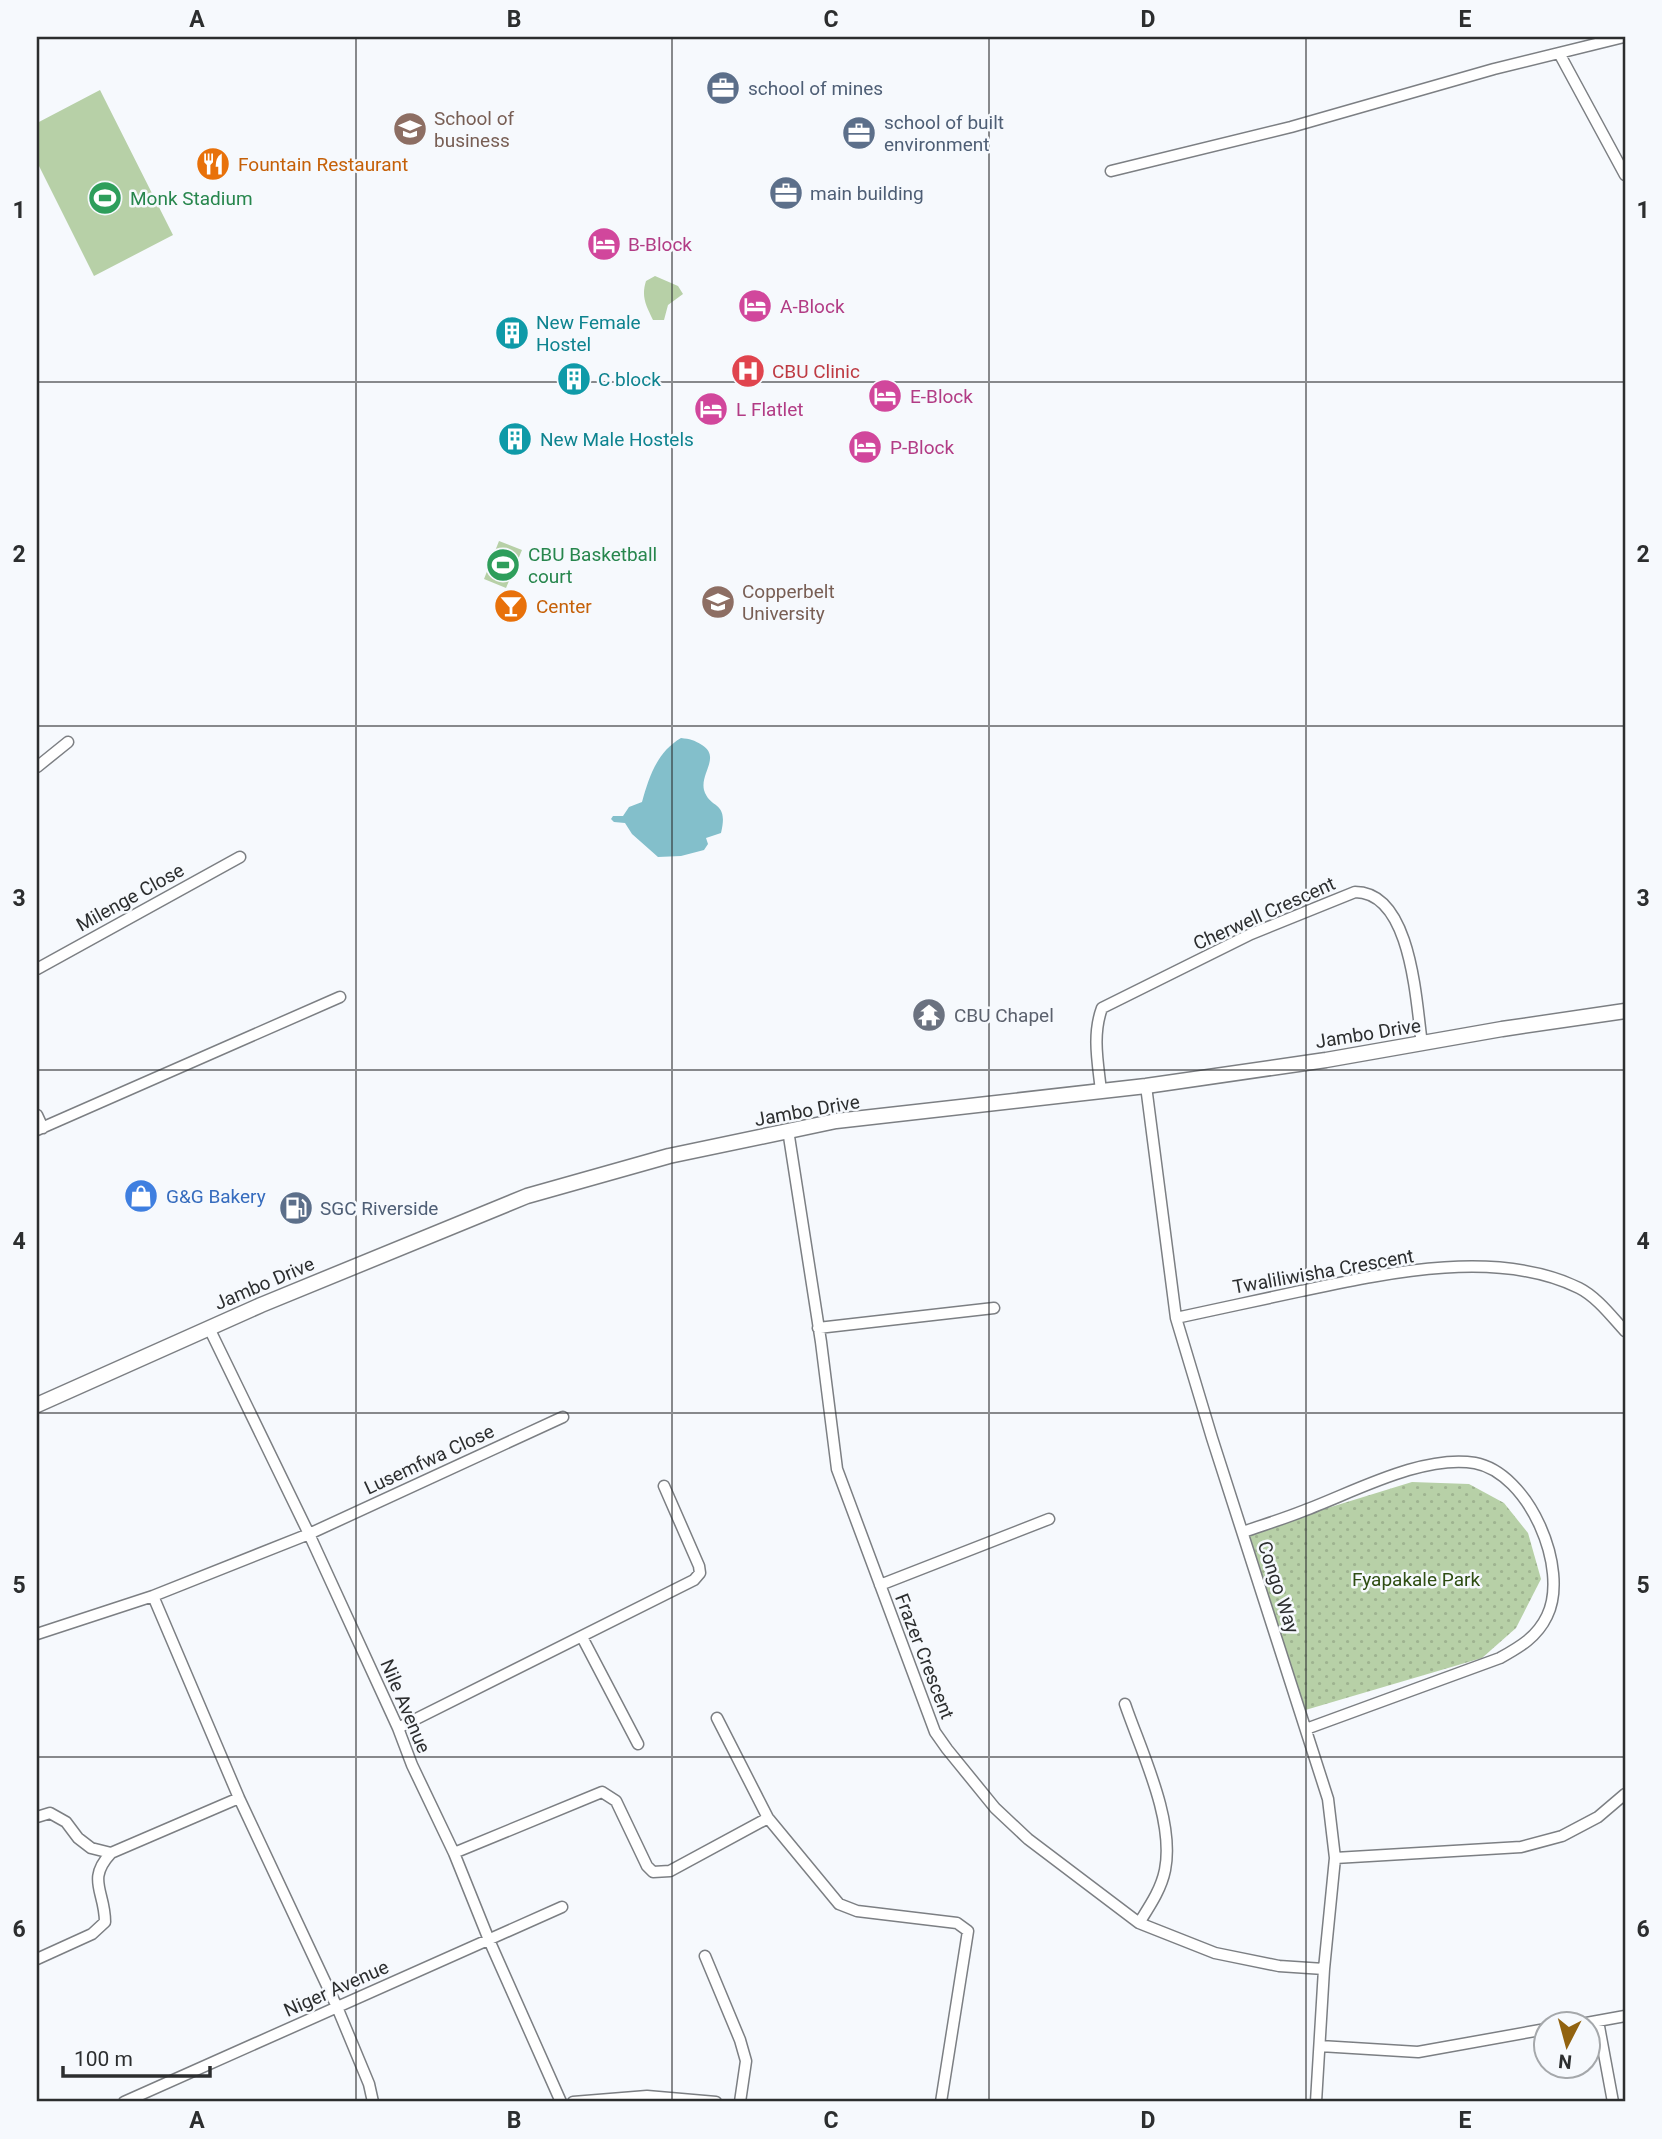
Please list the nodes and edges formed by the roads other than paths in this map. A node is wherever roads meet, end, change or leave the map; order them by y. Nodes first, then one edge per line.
1 (1623, 37) edge
2 (1559, 53) junction
3 (1111, 171) dead end
4 (1625, 175) edge
5 (68, 742) dead end
6 (37, 766) edge
7 (240, 857) dead end
8 (37, 969) edge
9 (340, 997) dead end
10 (1625, 1011) edge
11 (1422, 1044) junction
12 (1146, 1086) junction
13 (1101, 1091) junction
14 (37, 1115) edge
15 (40, 1129) edge
16 (788, 1130) junction
17 (994, 1308) dead end
18 (1176, 1318) junction
19 (209, 1328) junction
20 (818, 1328) junction
21 (1625, 1331) edge
22 (37, 1405) edge
23 (563, 1417) dead end
24 (664, 1486) dead end
25 (1049, 1519) dead end
26 (1243, 1532) junction
27 (309, 1534) junction
28 (880, 1585) junction
29 (153, 1596) junction
30 (37, 1634) edge
31 (582, 1637) junction
32 (1125, 1704) dead end
33 (717, 1718) dead end
34 (398, 1728) junction
35 (1306, 1729) junction
36 (638, 1744) dead end
37 (1625, 1794) edge
38 (239, 1798) junction
39 (37, 1817) edge
40 (768, 1818) junction
41 (111, 1853) junction
42 (454, 1853) junction
43 (1335, 1858) junction
44 (562, 1907) dead end
45 (1139, 1923) junction
46 (489, 1940) junction
47 (705, 1956) dead end
48 (37, 1959) edge
49 (1324, 1969) junction
50 (337, 2007) junction
51 (1625, 2009) edge
52 (1619, 2017) edge
53 (1532, 2032) edge
54 (1602, 2041) edge
55 (1320, 2046) junction
56 (124, 2102) edge
57 (373, 2102) edge
58 (561, 2102) edge
59 (573, 2102) edge
60 (716, 2102) edge
61 (740, 2102) edge
62 (941, 2102) edge
63 (1316, 2102) edge
64 (1614, 2102) edge

1 - 2 street
2 - 3 street
2 - 4 street
5 - 6 street
7 - 8 street, Milenge Close
9 - 15 street
10 - 11 main road, Jambo Drive
11 - 12 main road, Jambo Drive
11 - 13 street, Cherwell Crescent
12 - 13 main road, Jambo Drive
12 - 18 street, Congo Way
13 - 16 main road, Jambo Drive
14 - 15 street
16 - 19 main road, Jambo Drive
16 - 20 street, Frazer Crescent
17 - 20 street
18 - 21 street, Twaliliwisha Crescent
18 - 26 street, Congo Way
19 - 22 main road, Jambo Drive
19 - 27 street, Nile Avenue
20 - 28 street, Frazer Crescent
23 - 27 street, Lusemfwa Close
24 - 31 street
25 - 28 street
26 - 35 street, Congo Way
26 - 35 street
27 - 29 street, Lusemfwa Close
27 - 34 street, Nile Avenue
28 - 45 street, Frazer Crescent
29 - 30 street, Lusemfwa Close
29 - 38 street
31 - 34 street
31 - 36 street
32 - 45 street
33 - 40 street
34 - 42 street, Nile Avenue
35 - 43 street, Congo Way
37 - 43 street
38 - 41 street
38 - 50 street
39 - 41 street
40 - 42 street
40 - 62 street
41 - 48 street
42 - 46 street, Nile Avenue
43 - 49 street, Congo Way
44 - 46 street, Niger Avenue
45 - 49 street, Frazer Crescent
46 - 50 street, Niger Avenue
46 - 58 street, Nile Avenue
47 - 61 street
49 - 55 street, Congo Way
50 - 56 street, Niger Avenue
50 - 57 street
51 - 52 street
53 - 55 street
54 - 64 street
55 - 63 street, Congo Way
59 - 60 street

